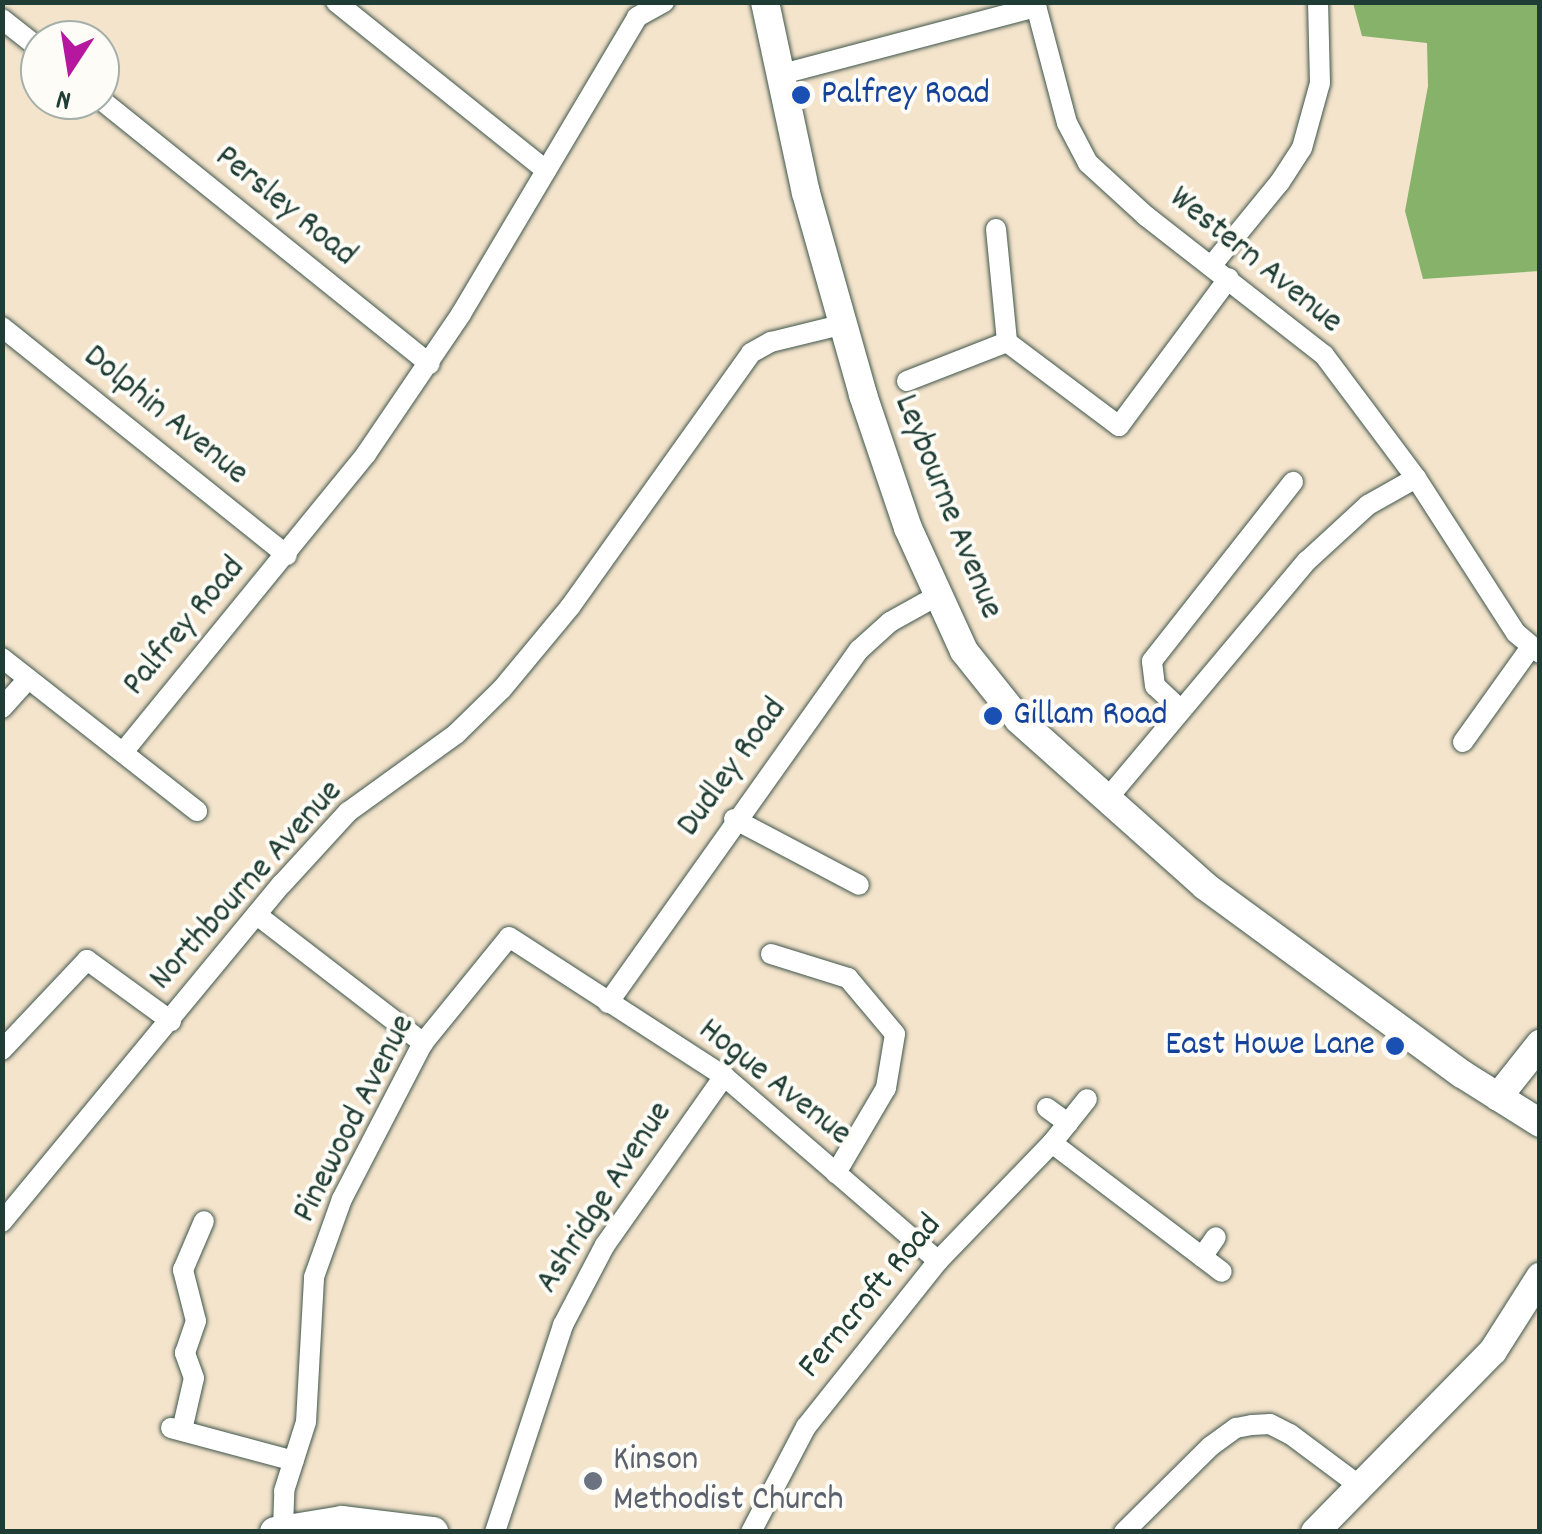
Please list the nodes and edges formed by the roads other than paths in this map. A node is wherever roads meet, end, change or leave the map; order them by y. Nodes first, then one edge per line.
1 (336, 2) edge
2 (664, 2) edge
3 (765, 2) edge
4 (1318, 2) edge
5 (1035, 4) edge
6 (782, 74) junction
7 (120, 114) edge
8 (546, 170) junction
9 (996, 229) dead end
10 (1220, 272) junction
11 (842, 325) junction
12 (2, 327) edge
13 (1006, 342) junction
14 (430, 364) junction
15 (907, 381) dead end
16 (1416, 478) junction
17 (1293, 482) dead end
18 (287, 555) junction
19 (937, 596) junction
20 (1535, 650) edge
21 (2, 658) edge
22 (28, 679) junction
23 (2, 708) edge
24 (1181, 710) junction
25 (1463, 742) dead end
26 (124, 751) junction
27 (1107, 800) junction
28 (197, 811) dead end
29 (734, 819) junction
30 (859, 885) dead end
31 (258, 915) junction
32 (508, 937) joint
33 (771, 954) dead end
34 (608, 1003) junction
35 (172, 1021) junction
36 (422, 1043) junction
37 (1540, 1044) edge
38 (2, 1050) edge
39 (724, 1076) junction
40 (1498, 1097) junction
41 (1086, 1100) dead end
42 (1046, 1108) dead end
43 (1068, 1122) junction
44 (1540, 1123) edge
45 (1052, 1143) junction
46 (836, 1173) junction
47 (204, 1221) dead end
48 (2, 1222) edge
49 (1216, 1237) dead end
50 (1202, 1257) junction
51 (938, 1261) junction
52 (1222, 1272) dead end
53 (1540, 1277) edge
54 (294, 1461) junction
55 (1361, 1487) junction
56 (279, 1530) edge
57 (432, 1532) edge
58 (494, 1532) edge
59 (751, 1532) edge
60 (1124, 1532) edge
61 (1315, 1532) edge

1 - 8 street
2 - 8 street, Palfrey Road
3 - 6 street, Leybourne Avenue
4 - 10 street
5 - 6 street
5 - 10 street, Western Avenue
6 - 11 street, Leybourne Avenue
7 - 14 street, Persley Road
8 - 14 street, Palfrey Road
9 - 13 street
10 - 13 street
10 - 16 street, Western Avenue
11 - 19 street, Leybourne Avenue
11 - 31 street, Northbourne Avenue
12 - 18 street, Dolphin Avenue
13 - 15 street
14 - 18 street, Palfrey Road
16 - 20 street, Western Avenue
16 - 24 street
17 - 24 street
18 - 26 street, Palfrey Road
19 - 27 street, Leybourne Avenue
19 - 29 street, Dudley Road
20 - 25 street
21 - 22 street
22 - 23 street
22 - 26 street
24 - 27 street
26 - 28 street
27 - 40 street, Leybourne Avenue
29 - 30 street
29 - 34 street, Dudley Road
31 - 35 street, Northbourne Avenue
31 - 36 street
32 - 34 street, Hogue Avenue
32 - 36 street, Pinewood Avenue
33 - 46 street
34 - 39 street, Hogue Avenue
35 - 38 street
35 - 48 street, Northbourne Avenue
36 - 54 street, Pinewood Avenue
37 - 40 street
39 - 46 street, Hogue Avenue
39 - 58 street, Ashridge Avenue
40 - 44 street
41 - 43 street, Ferncroft Road
42 - 43 street
43 - 45 street, Ferncroft Road
45 - 50 street
45 - 51 street, Ferncroft Road
46 - 51 street, Hogue Avenue
47 - 54 street
49 - 50 street
50 - 52 street
51 - 59 street, Ferncroft Road
53 - 55 street
54 - 56 street, Pinewood Avenue
55 - 60 street
55 - 61 street
56 - 57 main road

